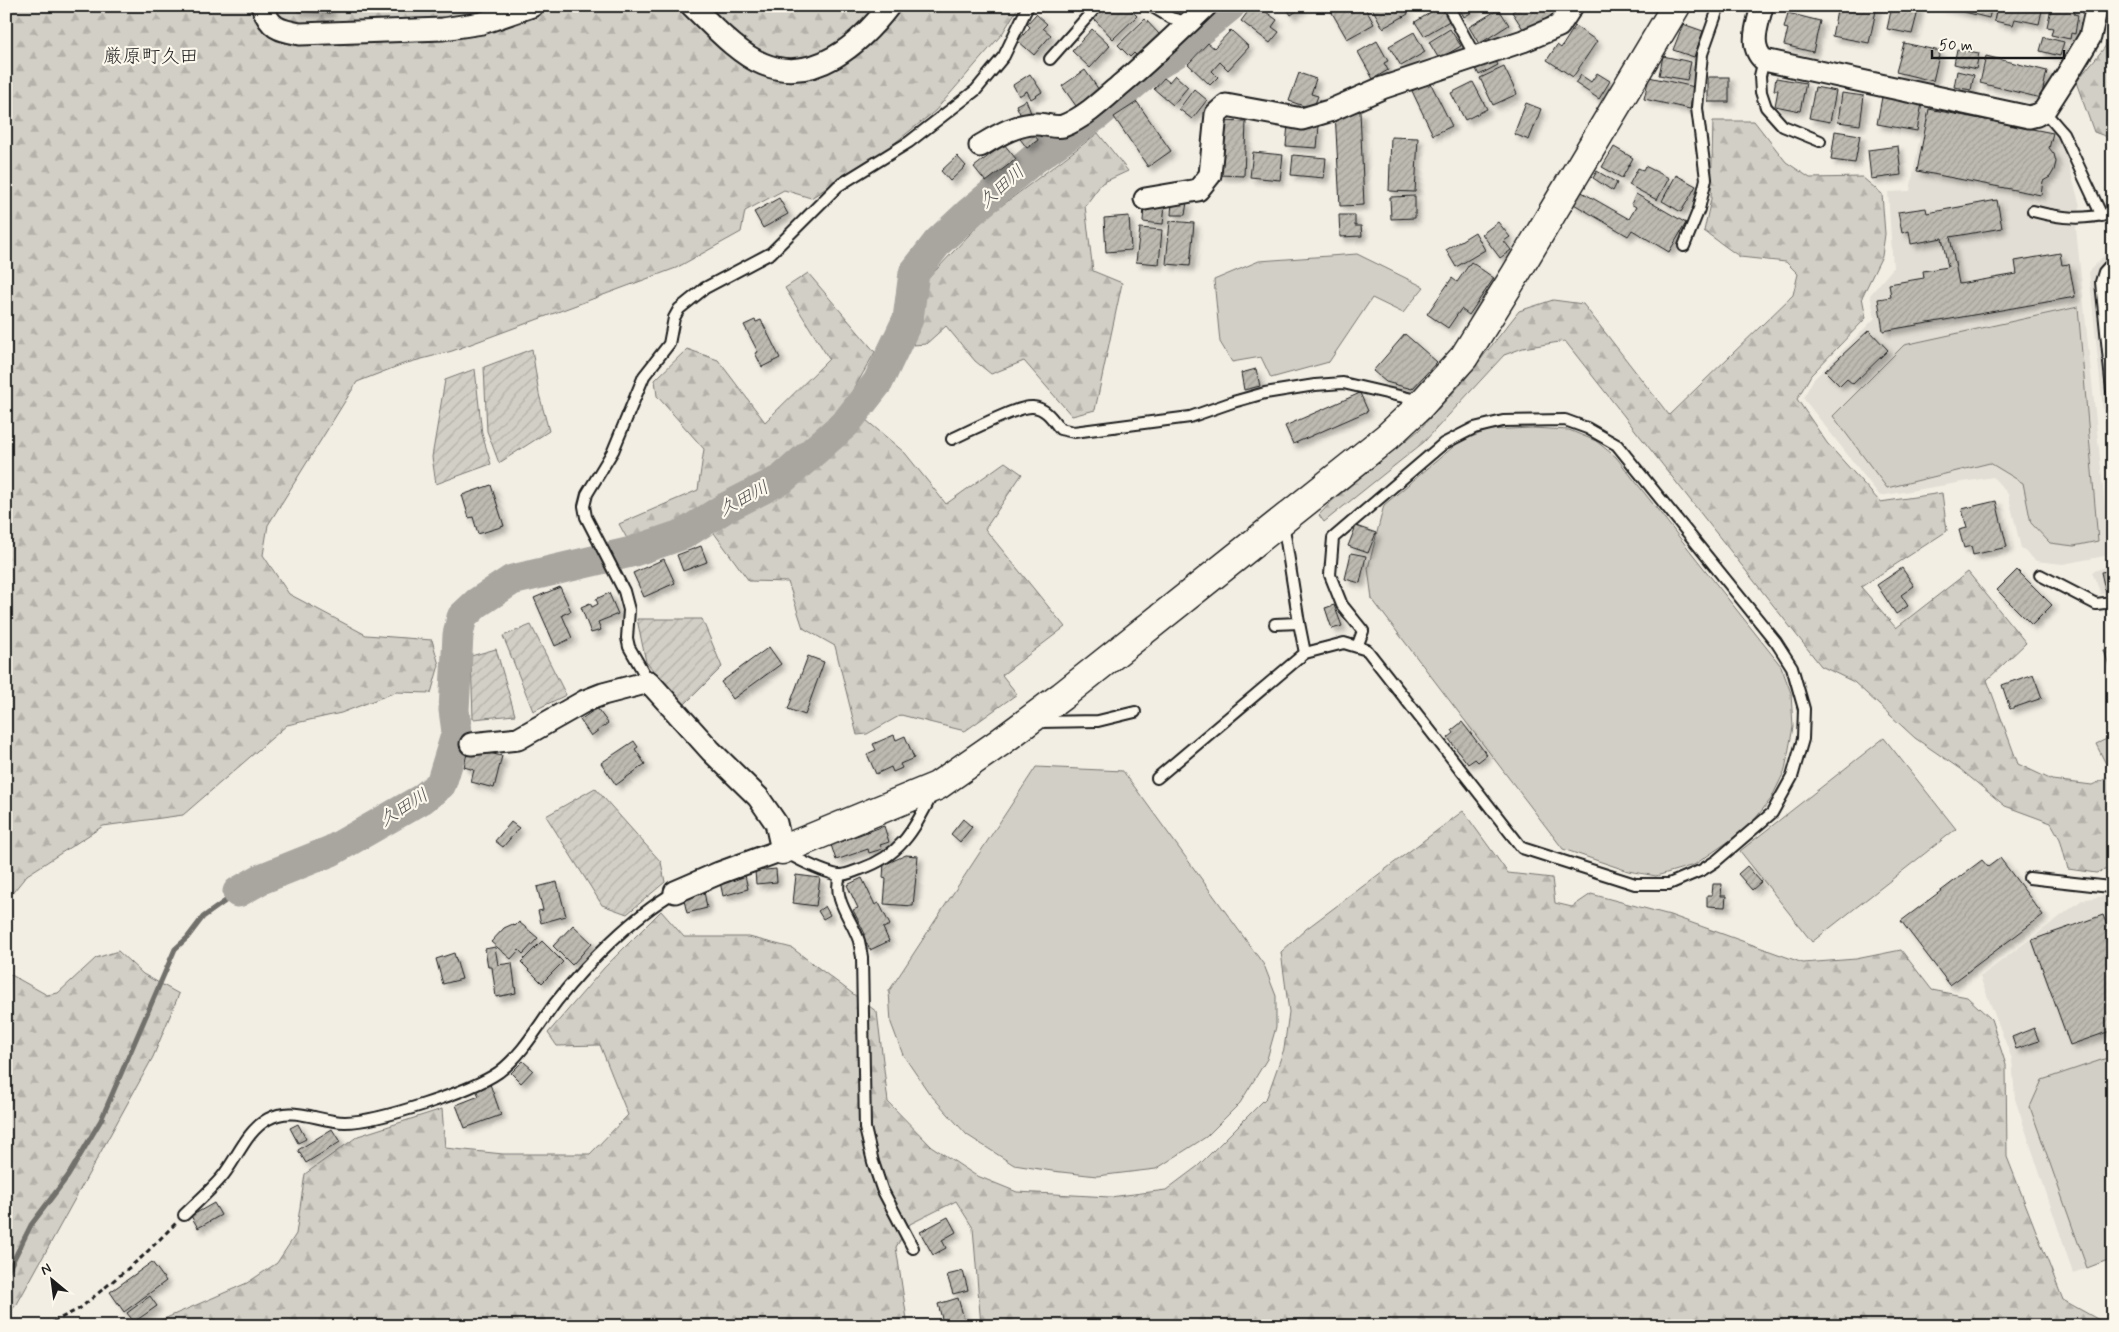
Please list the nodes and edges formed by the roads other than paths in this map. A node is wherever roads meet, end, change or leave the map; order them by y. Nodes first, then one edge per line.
1 (262, 6) edge
2 (532, 6) edge
3 (692, 6) edge
4 (889, 6) edge
5 (1028, 6) edge
6 (1097, 6) edge
7 (1151, 6) edge
8 (1206, 6) edge
9 (1448, 6) edge
10 (1676, 6) edge
11 (1719, 6) edge
12 (1762, 6) edge
13 (2097, 6) edge
14 (1571, 7) edge
15 (1189, 22) junction
16 (1475, 56) junction
17 (1050, 59) dead end
18 (1764, 60) junction
19 (2044, 111) junction
20 (1820, 141) dead end
21 (980, 146) dead end
22 (1145, 198) dead end
23 (2033, 211) dead end
24 (2113, 213) edge
25 (2102, 216) junction
26 (1684, 246) dead end
27 (2113, 262) edge
28 (2110, 341) edge
29 (2111, 360) edge
30 (2112, 395) edge
31 (1424, 402) junction
32 (952, 439) dead end
33 (1282, 520) junction
34 (2040, 575) dead end
35 (2113, 602) edge
36 (1298, 623) junction
37 (1275, 624) dead end
38 (1357, 647) junction
39 (1306, 653) junction
40 (649, 682) junction
41 (1136, 712) dead end
42 (1027, 722) junction
43 (471, 744) dead end
44 (1158, 778) dead end
45 (937, 786) junction
46 (782, 850) junction
47 (840, 875) junction
48 (2030, 878) dead end
49 (2113, 885) edge
50 (674, 892) joint
51 (184, 1215) road end
52 (913, 1248) dead end

1 - 2 street
3 - 4 street
5 - 40 lane
6 - 17 lane
7 - 15 lane
8 - 15 street
9 - 16 lane
10 - 31 street
11 - 26 lane
12 - 18 street
13 - 19 street
14 - 16 street
15 - 21 street
16 - 22 street
18 - 19 street
18 - 20 lane
19 - 25 lane
23 - 25 lane
24 - 25 lane
27 - 28 lane
28 - 29 lane
29 - 30 lane
31 - 32 lane
31 - 33 street
33 - 36 lane
33 - 42 street
34 - 35 lane
36 - 37 lane
36 - 39 lane
38 - 38 lane
38 - 39 lane
39 - 44 lane
40 - 43 street
40 - 46 street
41 - 42 lane
42 - 45 street
45 - 46 street
45 - 47 lane
46 - 47 lane
46 - 50 street
47 - 52 lane
48 - 49 lane
50 - 51 lane

